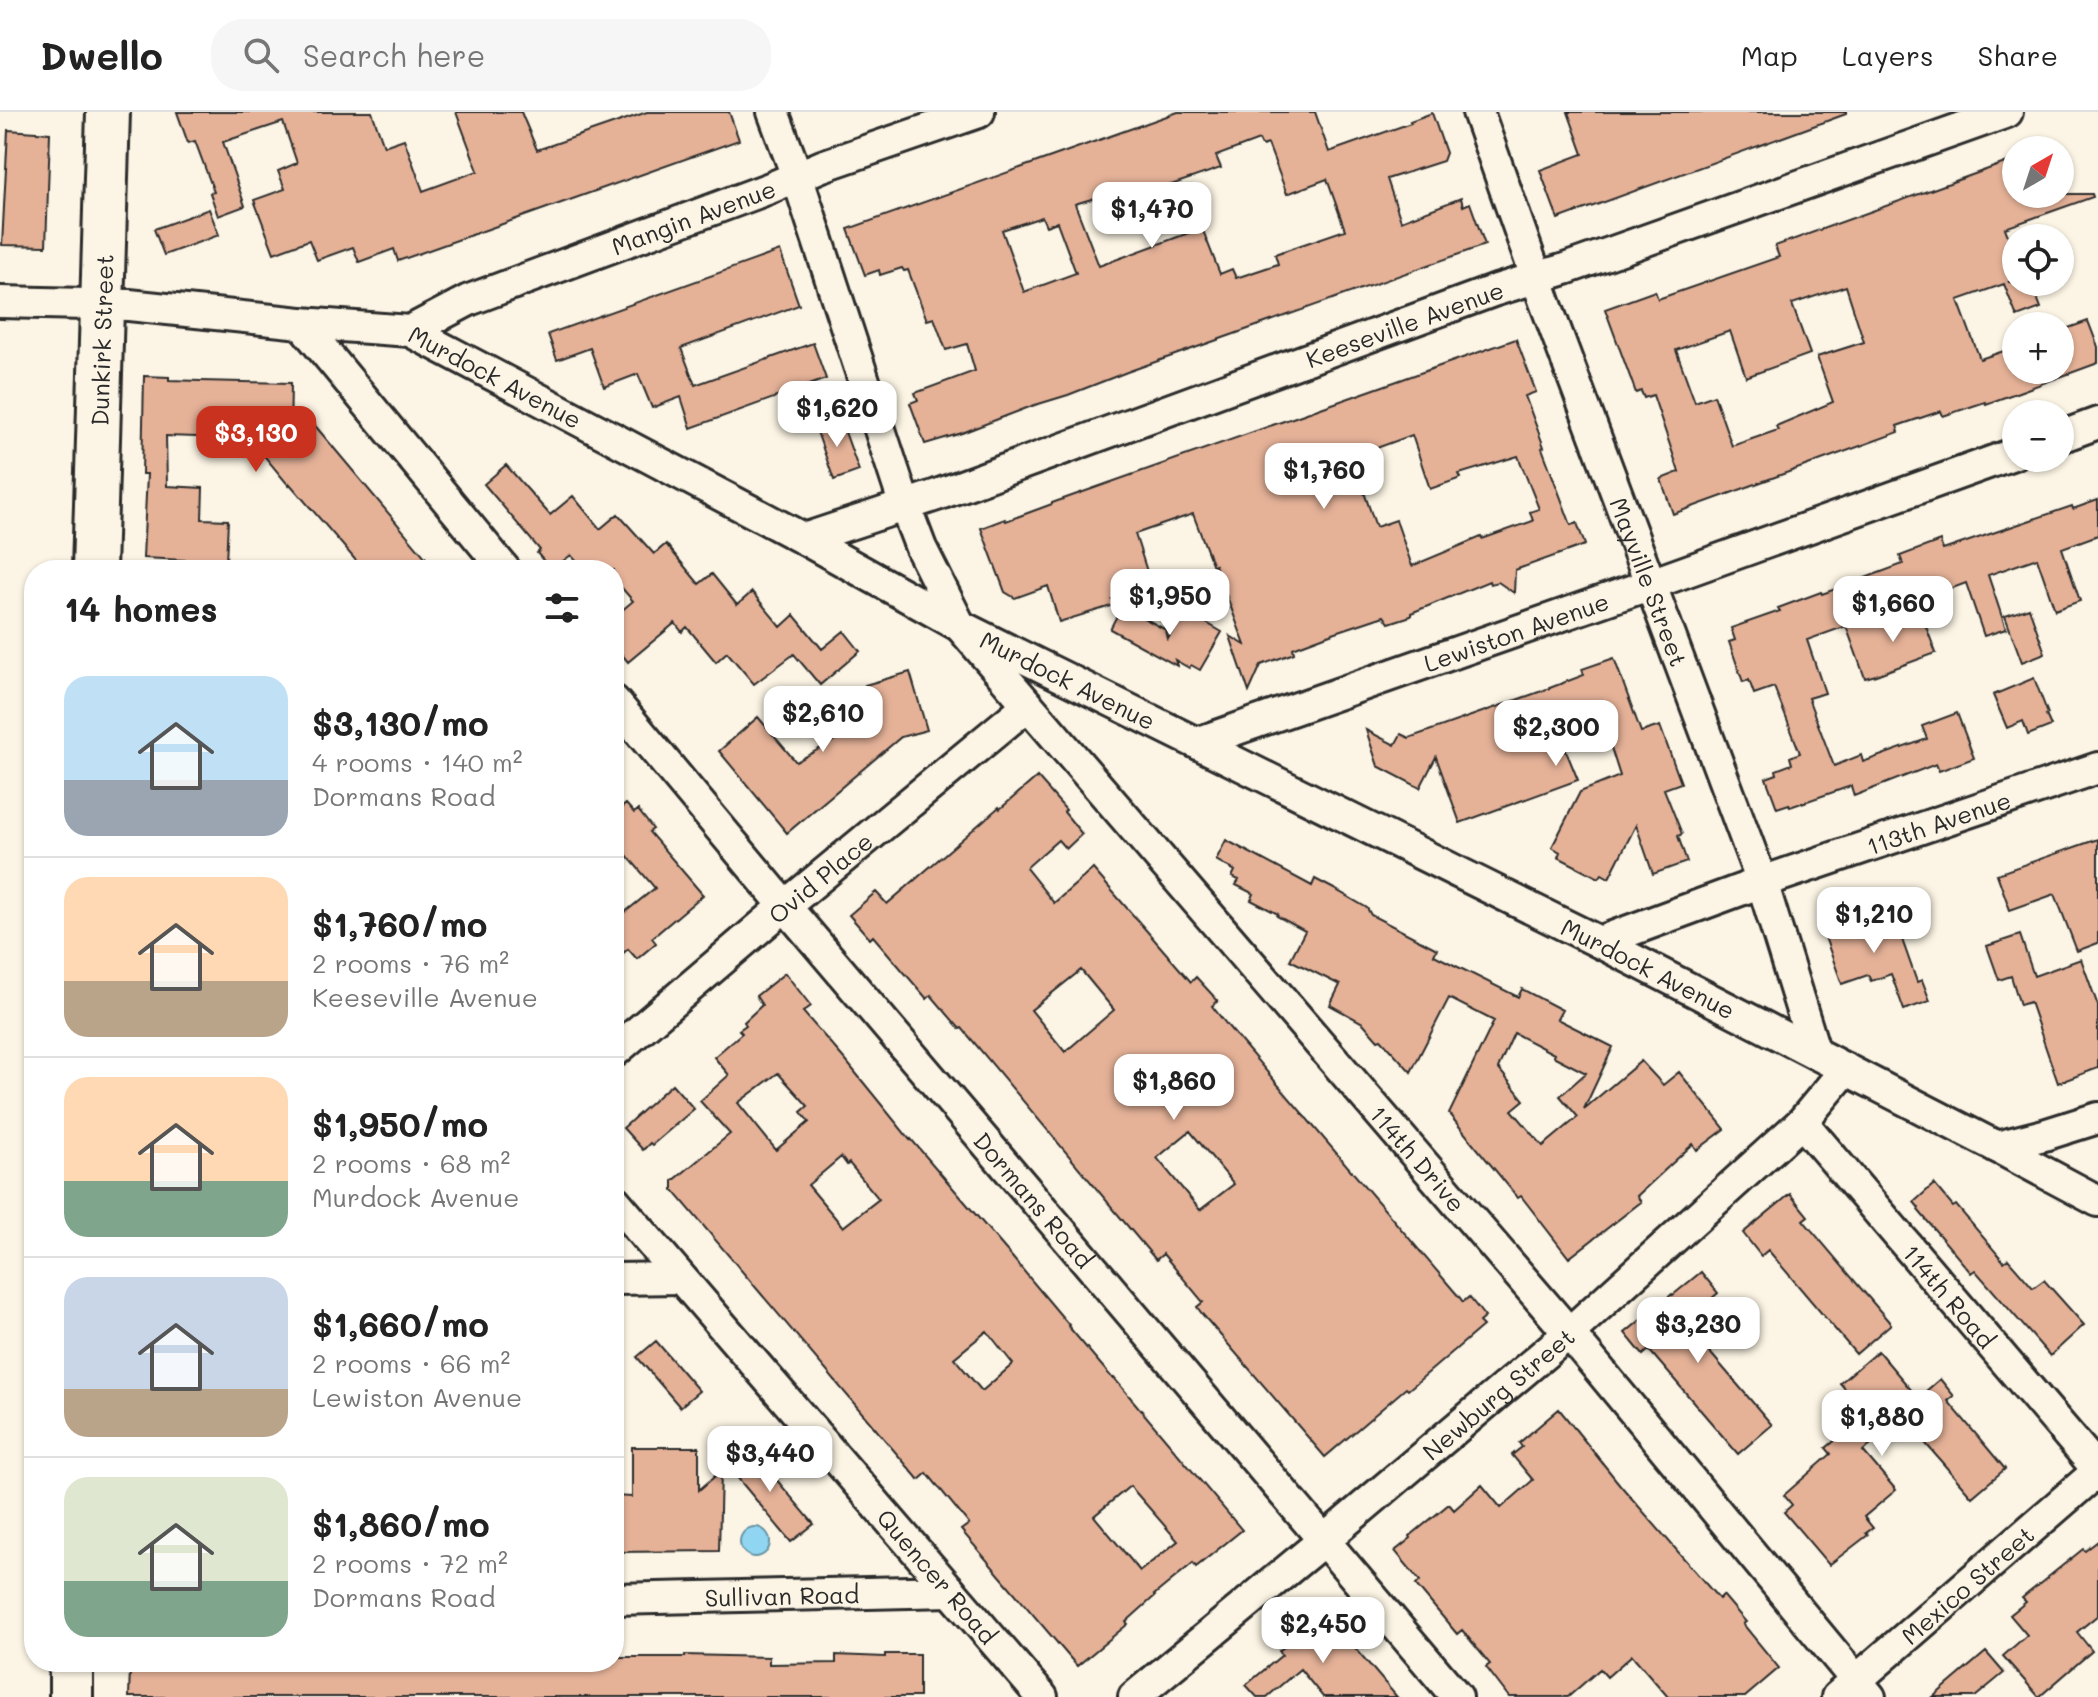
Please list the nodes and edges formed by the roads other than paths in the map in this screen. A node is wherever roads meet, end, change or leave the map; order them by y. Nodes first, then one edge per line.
1 (108, 112) edge
2 (773, 112) edge
3 (979, 112) edge
4 (1478, 112) edge
5 (2007, 112) edge
6 (797, 176) junction
7 (1536, 277) junction
8 (0, 302) edge
9 (102, 305) junction
10 (301, 323) junction
11 (410, 331) junction
12 (2098, 423) edge
13 (2074, 432) edge
14 (2002, 458) edge
15 (905, 506) junction
16 (804, 539) junction
17 (94, 560) edge
18 (497, 560) edge
19 (1651, 584) junction
20 (960, 626) junction
21 (1028, 705) junction
22 (624, 713) edge
23 (1197, 743) junction
24 (2098, 768) edge
25 (1762, 882) junction
26 (785, 906) junction
27 (1599, 942) junction
28 (624, 1043) edge
29 (1815, 1053) junction
30 (1846, 1069) junction
31 (2098, 1118) edge
32 (1802, 1122) junction
33 (1997, 1147) junction
34 (2098, 1201) edge
35 (624, 1212) edge
36 (680, 1278) junction
37 (624, 1279) edge
38 (1569, 1333) junction
39 (2098, 1470) edge
40 (1324, 1540) junction
41 (951, 1591) junction
42 (624, 1599) edge
43 (71, 1672) edge
44 (1854, 1692) edge
45 (71, 1697) edge
46 (1042, 1697) edge
47 (1134, 1697) edge
48 (1457, 1697) edge

1 - 9 main road, Dunkirk Street
2 - 6 street
3 - 6 street, Mangin Avenue
4 - 7 street, Mayville Street
5 - 7 street, Keeseville Avenue
6 - 11 street, Mangin Avenue
6 - 15 street
7 - 15 street, Keeseville Avenue
7 - 19 street, Mayville Street
8 - 9 street, Murdock Avenue
9 - 10 street, Murdock Avenue
9 - 17 main road, Dunkirk Street
10 - 11 street, Murdock Avenue
10 - 18 street
11 - 16 street, Murdock Avenue
12 - 13 street
14 - 19 street, Lewiston Avenue
15 - 16 street, Keeseville Avenue
15 - 20 street
16 - 20 street, Murdock Avenue
19 - 23 street, Lewiston Avenue
19 - 25 street, Mayville Street
20 - 21 street, 114th Drive
20 - 23 street, Murdock Avenue
21 - 26 street, Ovid Place
21 - 38 street, 114th Drive
22 - 26 street, Dormans Road
23 - 27 street, Murdock Avenue
24 - 25 street, 113th Avenue
25 - 27 street, 113th Avenue
25 - 29 street, Mayville Street
26 - 28 street, Ovid Place
26 - 40 street, Dormans Road
27 - 29 street, Murdock Avenue
29 - 30 street, Murdock Avenue
30 - 32 street, Newburg Street
30 - 33 street, Murdock Avenue
31 - 33 street
32 - 38 street, Newburg Street
32 - 39 street, 114th Road
33 - 34 street, Murdock Avenue
35 - 36 street, Quencer Road
36 - 37 street
36 - 41 street, Quencer Road
38 - 40 street, Newburg Street
38 - 44 street, 114th Drive
39 - 44 street, Mexico Street
40 - 47 street, Newburg Street
40 - 48 street, Dormans Road
41 - 42 street, Sullivan Road
41 - 46 street, Quencer Road
43 - 45 main road

